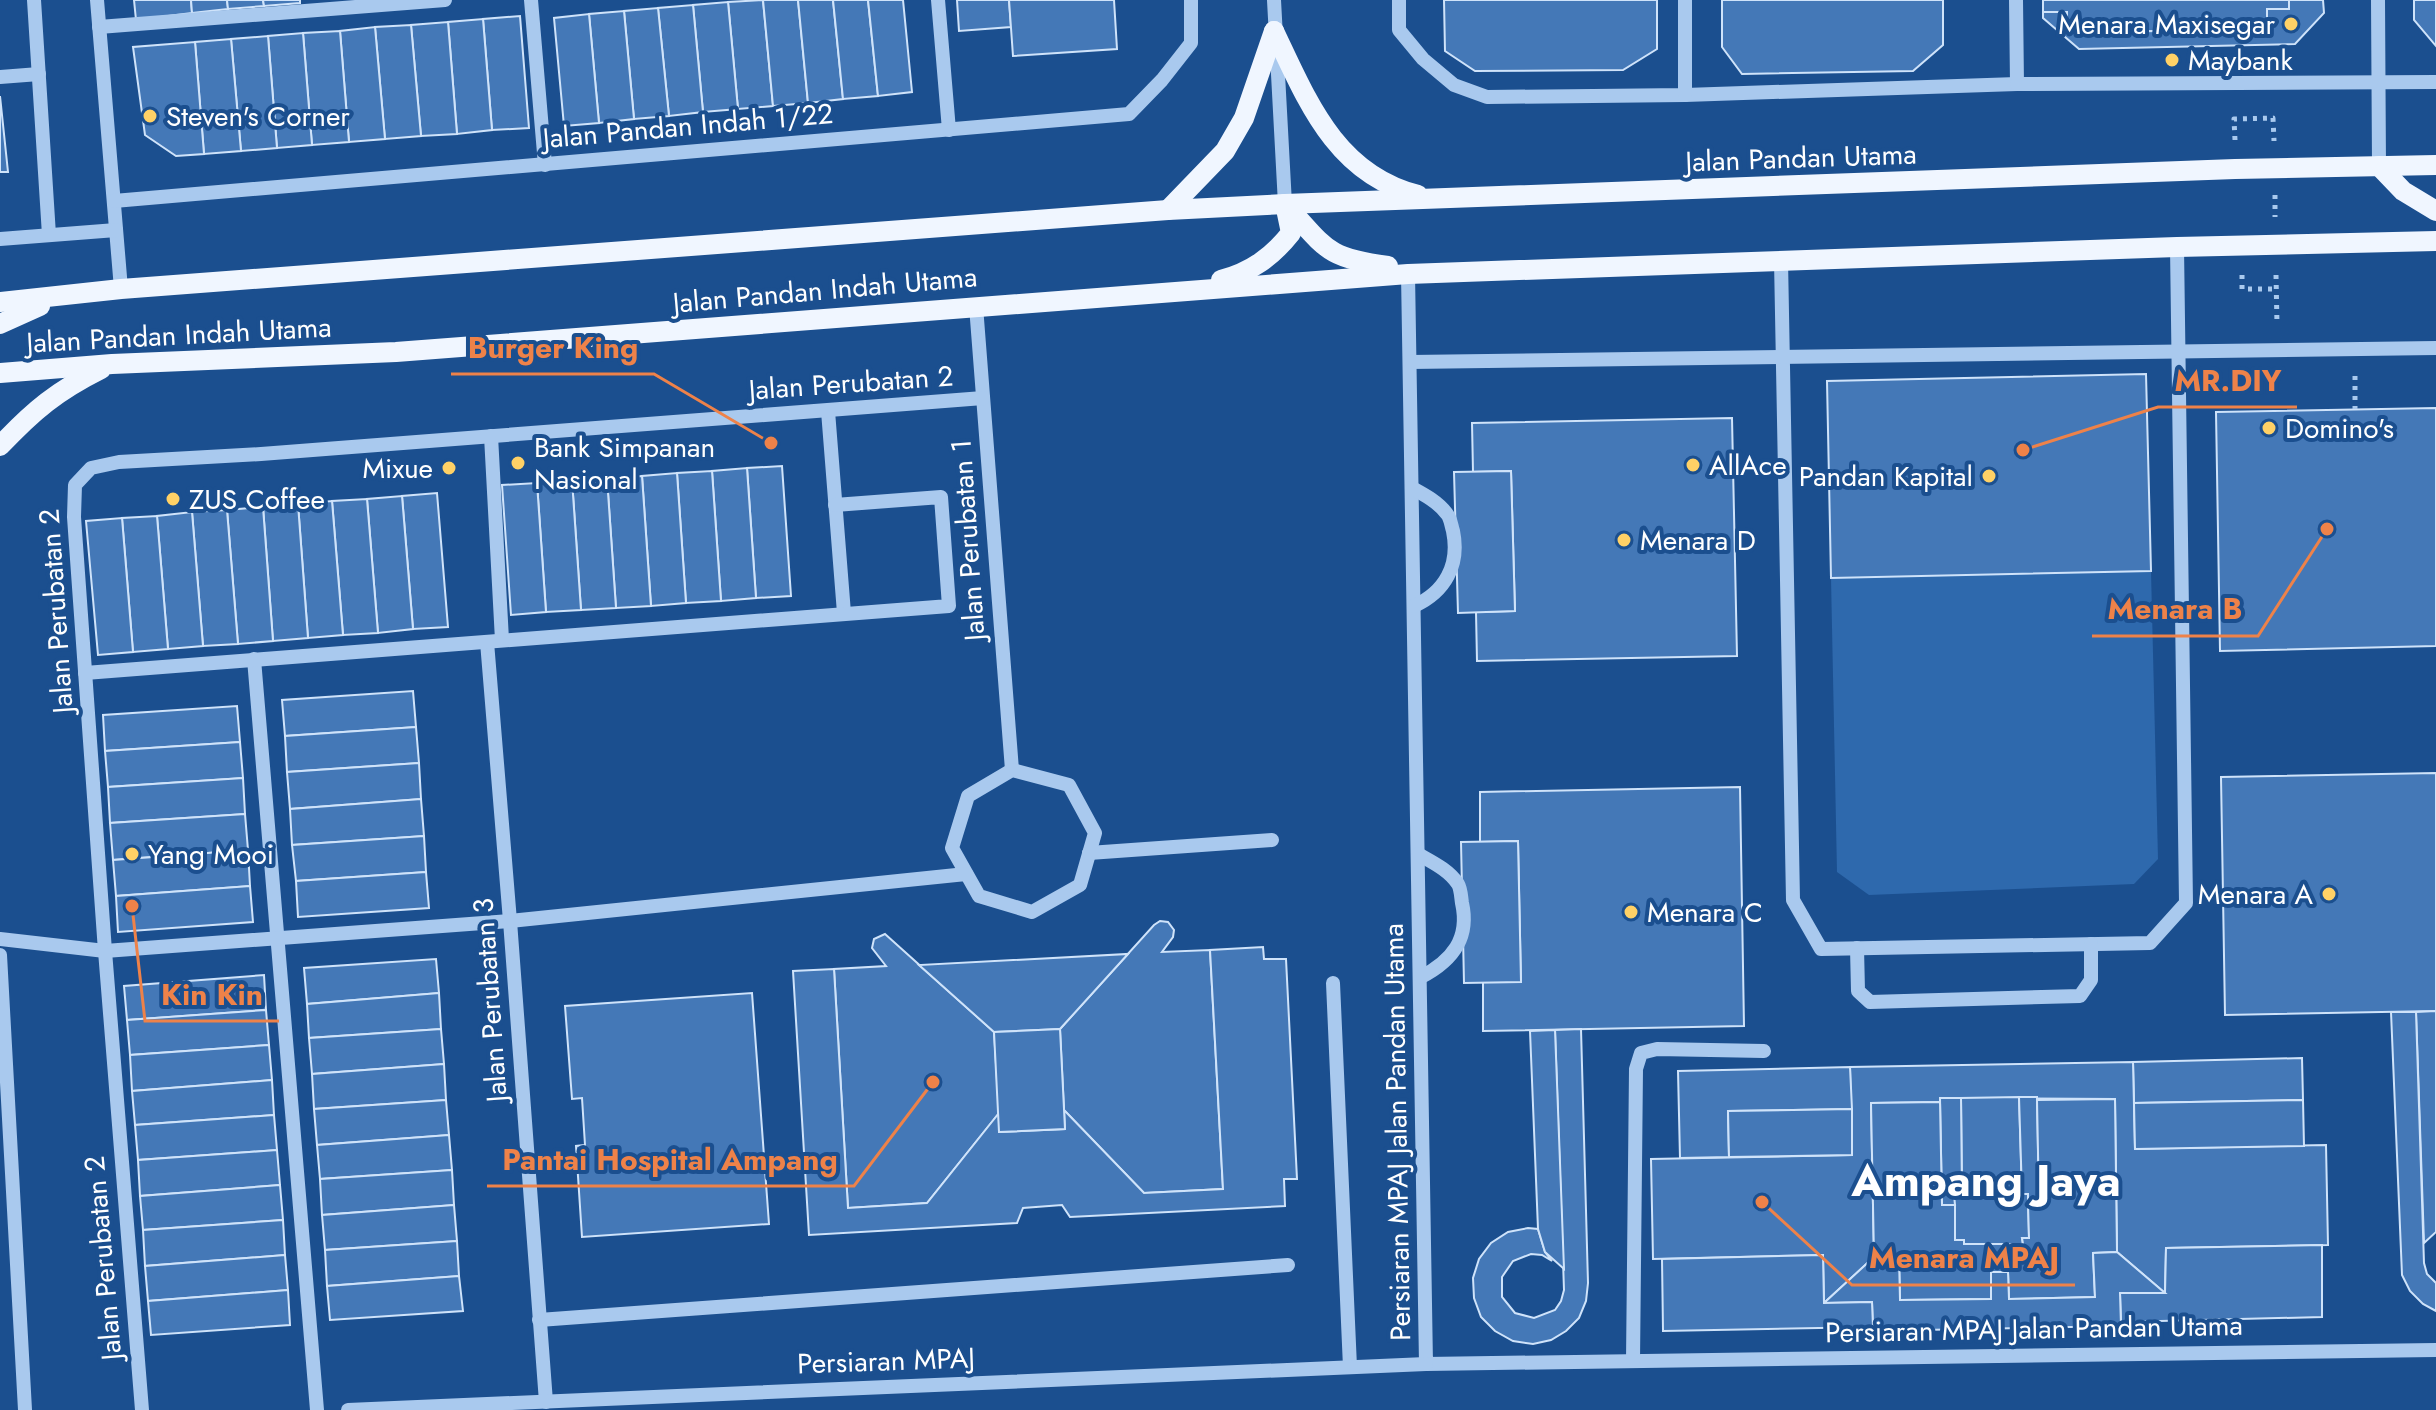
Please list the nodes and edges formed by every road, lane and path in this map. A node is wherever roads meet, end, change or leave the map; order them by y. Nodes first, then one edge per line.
1 (34, 0) edge
2 (97, 0) edge
3 (445, 0) edge
4 (531, 0) edge
5 (938, 0) edge
6 (1191, 0) edge
7 (1274, 0) edge
8 (1399, 0) edge
9 (1685, 0) edge
10 (2016, 0) edge
11 (2378, 0) edge
12 (99, 27) junction
13 (1274, 31) junction
14 (39, 74) junction
15 (0, 77) edge
16 (2378, 82) junction
17 (2436, 82) edge
18 (2017, 84) junction
19 (1685, 95) junction
20 (2273, 118) dead end
21 (949, 130) junction
22 (545, 165) junction
23 (2436, 165) edge
24 (2379, 166) junction
25 (2235, 169) junction
26 (1446, 199) junction
27 (114, 201) junction
28 (1285, 204) junction
29 (1168, 210) junction
30 (2436, 211) edge
31 (116, 230) junction
32 (49, 235) junction
33 (0, 239) edge
34 (2436, 241) edge
35 (2177, 247) junction
36 (1781, 260) junction
37 (1444, 273) junction
38 (1408, 274) junction
39 (121, 289) junction
40 (1175, 291) junction
41 (66, 296) junction
42 (0, 302) edge
43 (976, 306) junction
44 (0, 324) edge
45 (2436, 348) edge
46 (2179, 351) junction
47 (1781, 357) junction
48 (1410, 362) junction
49 (112, 364) junction
50 (0, 373) edge
51 (983, 398) junction
52 (828, 411) junction
53 (491, 436) junction
54 (0, 446) edge
55 (1412, 488) junction
56 (835, 505) junction
57 (1414, 606) junction
58 (844, 613) junction
59 (494, 641) junction
60 (254, 659) junction
61 (85, 673) junction
62 (1012, 770) junction
63 (1272, 840) dead end
64 (1089, 853) junction
65 (1418, 854) junction
66 (966, 874) junction
67 (510, 921) junction
68 (0, 939) edge
69 (279, 939) junction
70 (2091, 944) junction
71 (1857, 948) junction
72 (105, 951) junction
73 (0, 955) edge
74 (1421, 977) junction
75 (1333, 983) dead end
76 (1764, 1051) dead end
77 (1288, 1265) dead end
78 (539, 1320) junction
79 (2436, 1350) edge
80 (1633, 1361) junction
81 (1426, 1364) junction
82 (1350, 1367) junction
83 (546, 1402) junction
84 (25, 1410) edge
85 (142, 1410) edge
86 (317, 1410) edge
87 (348, 1410) edge

1 - 14 street
2 - 12 street
3 - 12 street
4 - 22 street
5 - 21 street
6 - 21 street, Jalan Pandan Indah 1/22
7 - 13 street
8 - 19 street
9 - 19 street
10 - 18 street
11 - 16 street
12 - 27 street
13 - 26 main road
13 - 28 street
13 - 29 main road
14 - 15 street
14 - 32 street
16 - 17 street
16 - 18 street
16 - 24 street
18 - 19 street
20 - 25 path
21 - 22 street, Jalan Pandan Indah 1/22
22 - 27 street, Jalan Pandan Indah 1/22
23 - 24 main road, Jalan Pandan Utama
24 - 25 main road, Jalan Pandan Utama
24 - 30 main road
25 - 26 main road, Jalan Pandan Utama
26 - 28 main road, Jalan Pandan Utama
27 - 31 street
28 - 29 main road, Jalan Pandan Utama
28 - 37 main road
28 - 40 main road
29 - 39 main road, Jalan Pandan Indah Utama
31 - 32 street
31 - 39 street
32 - 33 street
34 - 35 main road
35 - 36 main road
35 - 46 street
36 - 37 main road
36 - 47 street
37 - 38 main road
38 - 40 main road
38 - 48 street, Persiaran MPAJ Jalan Pandan Utama
39 - 41 main road, Jalan Pandan Indah Utama
40 - 43 main road, Jalan Pandan Indah Utama
41 - 42 main road, Jalan Pandan Indah Utama
41 - 44 main road
43 - 49 main road, Jalan Pandan Indah Utama
43 - 51 street, Jalan Perubatan 1
45 - 46 street
46 - 47 street
46 - 70 street
47 - 48 street
47 - 71 street
48 - 55 street, Persiaran MPAJ Jalan Pandan Utama
49 - 50 main road, Jalan Pandan Indah Utama
49 - 54 main road
51 - 52 street, Jalan Perubatan 2
51 - 62 street, Jalan Perubatan 1
52 - 53 street, Jalan Perubatan 2
52 - 56 street
53 - 59 street, Jalan Perubatan 3
53 - 61 street, Jalan Perubatan 2
55 - 57 street, Persiaran MPAJ Jalan Pandan Utama
55 - 57 street
56 - 58 street
56 - 58 street
57 - 65 street, Persiaran MPAJ Jalan Pandan Utama
58 - 59 street
59 - 60 street
59 - 67 street, Jalan Perubatan 3
60 - 61 street
60 - 69 street
61 - 72 street, Jalan Perubatan 2
62 - 64 street
62 - 66 street
63 - 64 street
64 - 66 street
65 - 74 street, Persiaran MPAJ Jalan Pandan Utama
65 - 74 street
66 - 67 street
67 - 69 street
67 - 78 street, Jalan Perubatan 3
68 - 72 street
69 - 72 street
69 - 86 street
70 - 71 street
70 - 71 street
72 - 85 street, Jalan Perubatan 2
73 - 84 street
74 - 81 street, Persiaran MPAJ Jalan Pandan Utama
75 - 82 street
76 - 80 street
77 - 78 street
78 - 83 street, Jalan Perubatan 3
79 - 80 street, Persiaran MPAJ Jalan Pandan Utama
80 - 81 street, Persiaran MPAJ Jalan Pandan Utama
81 - 82 street, Persiaran MPAJ
82 - 83 street, Persiaran MPAJ
83 - 87 street, Persiaran MPAJ

